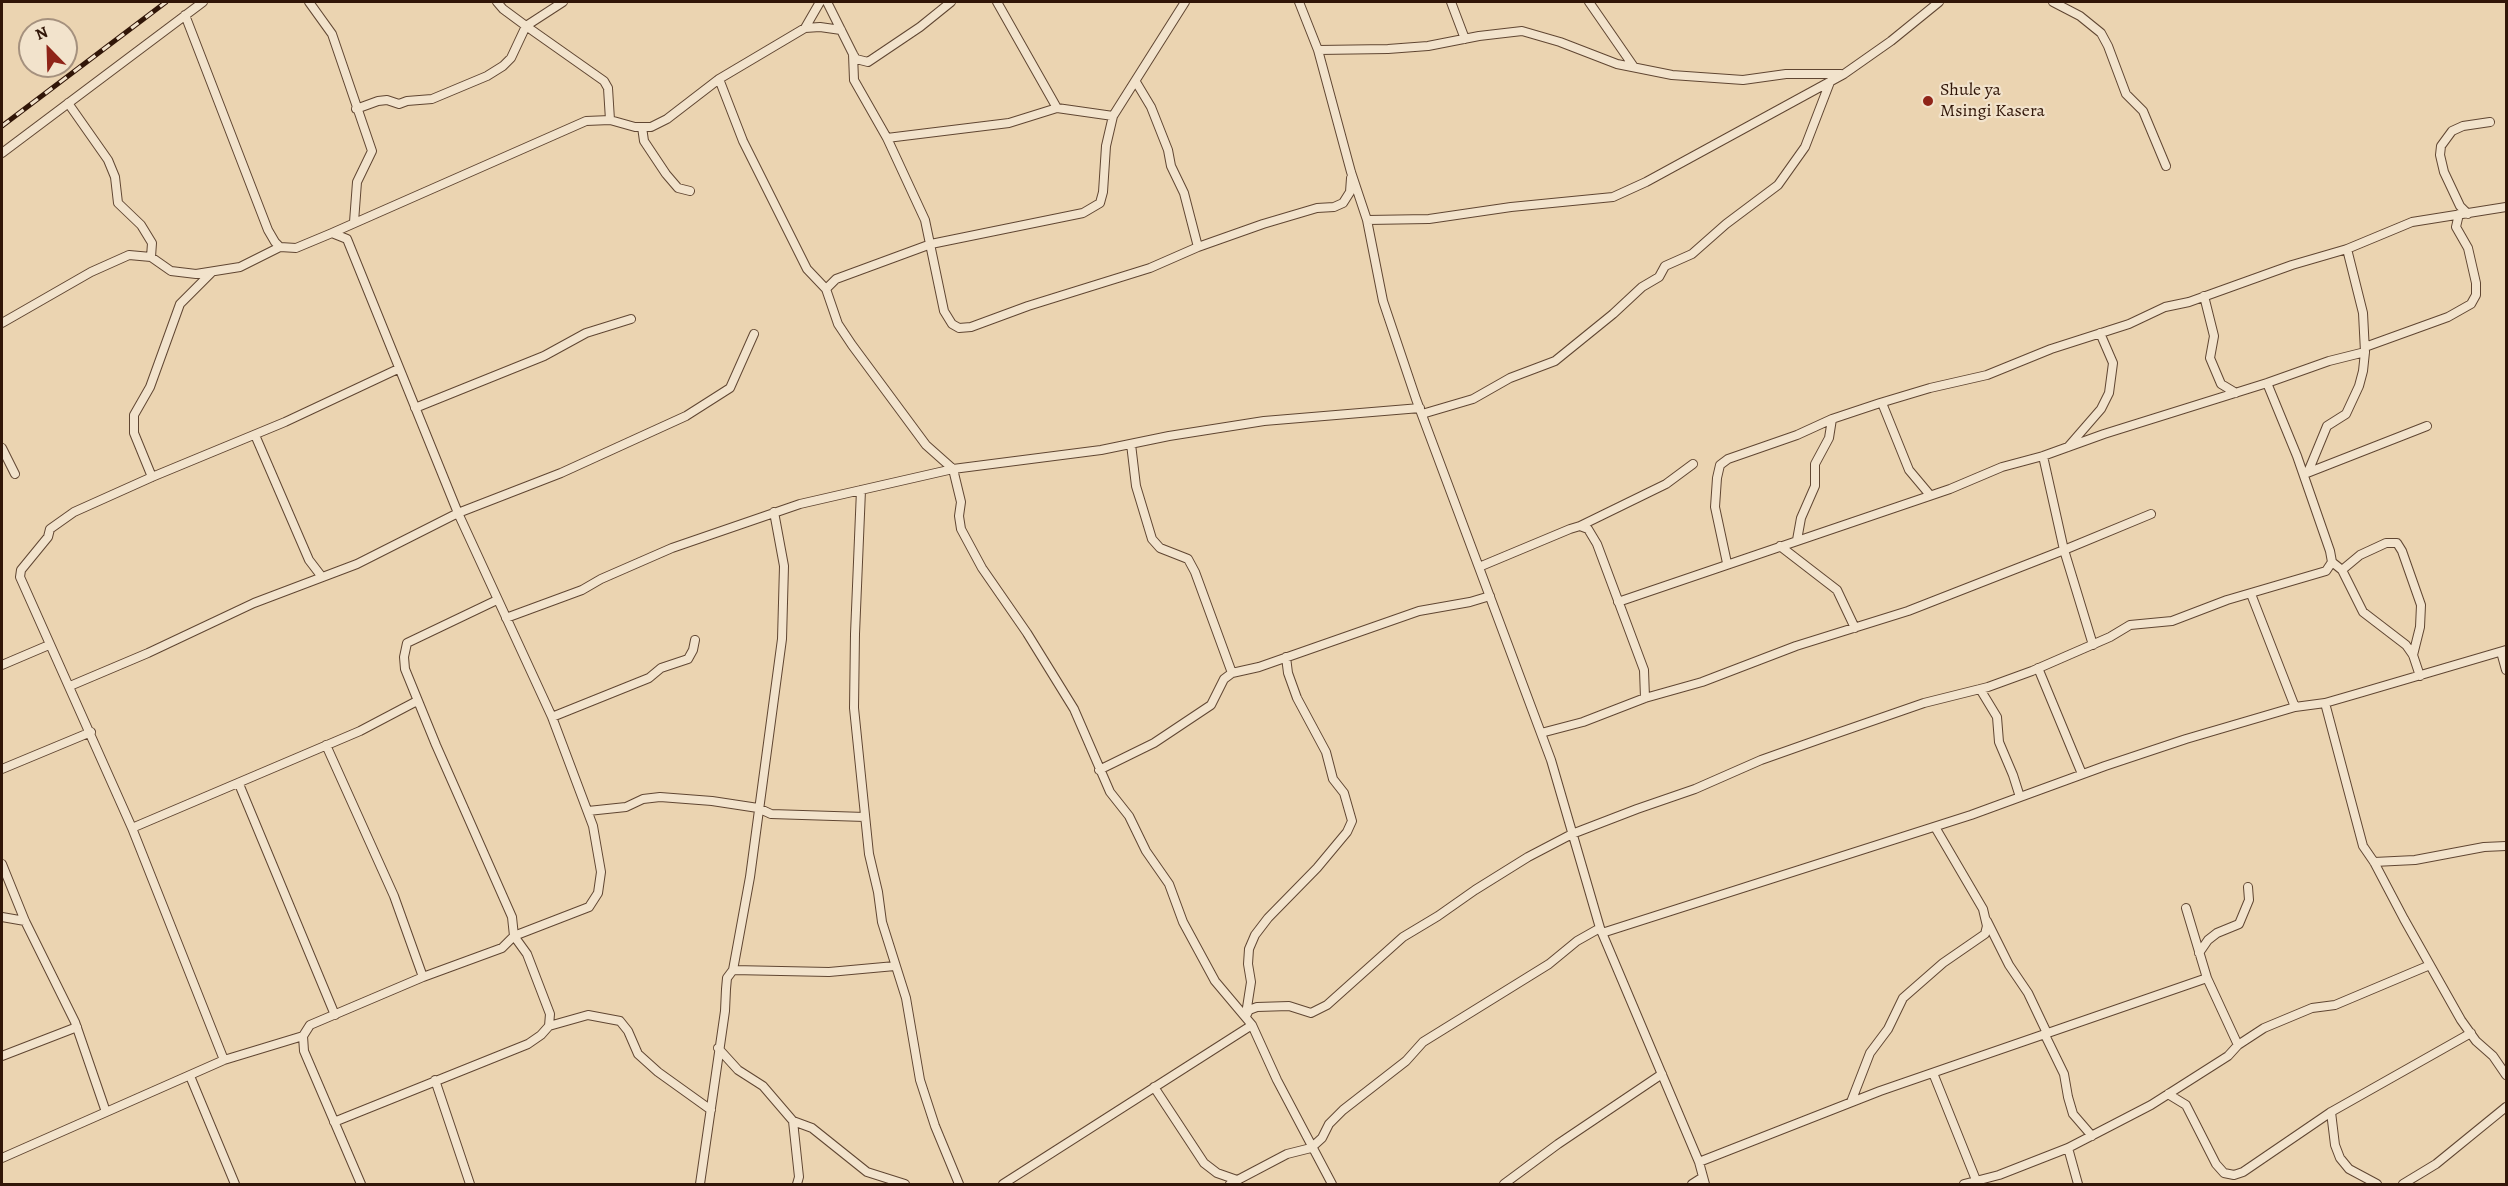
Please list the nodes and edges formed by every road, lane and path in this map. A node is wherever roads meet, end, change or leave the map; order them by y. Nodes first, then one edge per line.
1 (203, 2) edge
2 (309, 2) edge
3 (497, 2) edge
4 (563, 2) edge
5 (820, 2) edge
6 (827, 2) edge
7 (951, 2) edge
8 (997, 2) edge
9 (1185, 2) edge
10 (1299, 2) edge
11 (1452, 2) edge
12 (1589, 2) edge
13 (1939, 2) edge
14 (2053, 2) edge
15 (185, 15) junction
16 (526, 26) junction
17 (806, 28) junction
18 (841, 30) junction
19 (1466, 39) junction
20 (1318, 50) junction
21 (853, 54) junction
22 (1634, 67) junction
23 (1844, 74) junction
24 (719, 79) junction
25 (1136, 82) junction
26 (1830, 82) junction
27 (68, 103) junction
28 (1057, 108) junction
29 (356, 109) junction
30 (1113, 116) junction
31 (610, 120) junction
32 (2490, 122) dead end
33 (642, 127) junction
34 (887, 138) junction
35 (2, 153) edge
36 (2166, 166) dead end
37 (1351, 172) junction
38 (690, 191) dead end
39 (2506, 207) edge
40 (2463, 214) junction
41 (1367, 220) junction
42 (354, 222) junction
43 (332, 233) junction
44 (931, 244) junction
45 (280, 247) junction
46 (1198, 247) junction
47 (2347, 249) junction
48 (151, 257) junction
49 (213, 272) junction
50 (826, 289) junction
51 (2204, 296) junction
52 (631, 319) dead end
53 (2, 323) edge
54 (2100, 333) junction
55 (754, 334) dead end
56 (2365, 350) junction
57 (398, 369) junction
58 (2267, 383) junction
59 (2236, 393) junction
60 (1882, 403) junction
61 (415, 408) junction
62 (1421, 411) junction
63 (1832, 419) junction
64 (2427, 426) dead end
65 (255, 435) junction
66 (1131, 444) junction
67 (2068, 447) junction
68 (2, 448) edge
69 (2043, 456) junction
70 (1692, 464) dead end
71 (953, 468) junction
72 (15, 474) dead end
73 (2306, 474) junction
74 (152, 477) junction
75 (861, 490) junction
76 (1930, 495) junction
77 (774, 512) junction
78 (458, 513) junction
79 (2151, 514) dead end
80 (1580, 526) junction
81 (1797, 540) junction
82 (1780, 546) junction
83 (2064, 550) junction
84 (2332, 562) junction
85 (1726, 563) junction
86 (1479, 567) junction
87 (2342, 570) junction
88 (322, 577) junction
89 (2251, 594) junction
90 (1490, 596) junction
91 (497, 600) junction
92 (1618, 602) junction
93 (506, 618) junction
94 (1855, 628) junction
95 (694, 640) dead end
96 (49, 645) junction
97 (2093, 645) junction
98 (2504, 651) edge
99 (2413, 655) junction
100 (1286, 657) junction
101 (2, 665) edge
102 (2038, 668) junction
103 (2506, 670) edge
104 (1232, 673) junction
105 (2420, 676) junction
106 (70, 686) junction
107 (1980, 689) junction
108 (1645, 698) junction
109 (417, 701) junction
110 (2325, 703) junction
111 (2295, 707) junction
112 (552, 717) junction
113 (91, 732) junction
114 (1541, 733) junction
115 (326, 745) junction
116 (2, 769) edge
117 (1099, 770) junction
118 (2082, 774) junction
119 (239, 784) junction
120 (2020, 797) junction
121 (758, 808) junction
122 (588, 811) junction
123 (865, 817) junction
124 (1935, 827) junction
125 (132, 828) junction
126 (1572, 834) junction
127 (2506, 846) edge
128 (2374, 862) junction
129 (2, 864) edge
130 (2247, 887) dead end
131 (2186, 908) dead end
132 (2, 917) edge
133 (1987, 920) junction
134 (25, 921) junction
135 (1601, 930) junction
136 (514, 936) junction
137 (2199, 953) junction
138 (2430, 964) junction
139 (895, 966) junction
140 (733, 970) junction
141 (423, 977) junction
142 (2207, 978) junction
143 (335, 1015) junction
144 (1246, 1016) junction
145 (1252, 1025) junction
146 (549, 1026) junction
147 (77, 1027) junction
148 (2046, 1034) junction
149 (2471, 1034) junction
150 (303, 1036) junction
151 (2238, 1045) junction
152 (718, 1048) junction
153 (2, 1056) edge
154 (224, 1060) junction
155 (1933, 1073) junction
156 (1662, 1074) junction
157 (2506, 1075) edge
158 (190, 1076) junction
159 (435, 1080) junction
160 (1154, 1087) junction
161 (2168, 1094) junction
162 (1851, 1102) junction
163 (2506, 1107) edge
164 (711, 1110) junction
165 (106, 1112) junction
166 (2331, 1112) junction
167 (794, 1121) junction
168 (334, 1122) junction
169 (2092, 1136) junction
170 (1311, 1148) junction
171 (2068, 1148) junction
172 (2, 1158) edge
173 (1699, 1162) junction
174 (1976, 1180) junction
175 (1704, 1181) edge
176 (1233, 1182) edge
177 (235, 1184) edge
178 (2405, 1184) edge
179 (361, 1185) edge
180 (470, 1185) edge
181 (700, 1185) edge
182 (797, 1185) edge
183 (905, 1185) edge
184 (959, 1185) edge
185 (1003, 1185) edge
186 (1332, 1185) edge
187 (1504, 1185) edge
188 (1692, 1185) edge
189 (1964, 1185) edge
190 (2078, 1185) edge
191 (2378, 1185) edge

1 - 15 street
2 - 29 street
3 - 16 street
4 - 16 street
5 - 17 street
6 - 18 street
7 - 21 street
8 - 28 street
9 - 25 street
10 - 20 street
11 - 19 street
12 - 22 street
13 - 23 street
14 - 36 street
15 - 27 street
15 - 45 street
16 - 29 street
16 - 31 street
17 - 18 street
17 - 24 street
18 - 21 street
19 - 20 street
19 - 22 street
20 - 37 street
21 - 34 street
22 - 23 street
23 - 26 street
24 - 33 street
24 - 50 street
25 - 30 street
25 - 46 street
26 - 41 street
26 - 62 street
27 - 35 street
27 - 48 street
28 - 30 street
28 - 34 street
29 - 42 street
30 - 44 street
31 - 33 street
31 - 42 street
32 - 40 street
33 - 38 street
34 - 44 street
37 - 41 street
37 - 46 street
39 - 40 street
40 - 47 street
40 - 56 street
41 - 62 street
42 - 43 street
43 - 45 street
43 - 57 street
44 - 46 street
44 - 50 street
45 - 49 street
47 - 51 street
47 - 56 street
48 - 49 street
48 - 53 street
49 - 74 street
50 - 71 street
51 - 54 street
51 - 59 street
52 - 61 street
54 - 60 street
54 - 67 street
55 - 78 street
56 - 58 street
56 - 73 street
57 - 61 street
57 - 65 street
58 - 59 street
58 - 73 street
59 - 67 street
60 - 63 street
60 - 76 street
61 - 78 street
62 - 66 street
62 - 86 street
63 - 81 street
63 - 85 street
64 - 73 street
65 - 74 street
65 - 88 street
66 - 71 street
66 - 104 street
67 - 69 street
68 - 72 street
69 - 76 street
69 - 83 street
70 - 80 street
71 - 75 street
71 - 117 street
73 - 84 street
74 - 96 street
75 - 77 street
75 - 123 street
76 - 81 street
77 - 93 street
77 - 121 street
78 - 88 street
78 - 91 street
79 - 83 street
80 - 86 street
80 - 92 street
81 - 82 street
82 - 85 street
82 - 94 street
83 - 94 street
83 - 97 street
84 - 87 street
84 - 89 street
85 - 92 street
86 - 90 street
87 - 99 street
87 - 99 street
88 - 106 street
89 - 97 street
89 - 111 street
90 - 100 street
90 - 114 street
91 - 93 street
91 - 109 street
92 - 108 street
93 - 112 street
94 - 108 street
95 - 112 street
96 - 101 street
96 - 106 street
97 - 102 street
98 - 103 street
98 - 105 street
99 - 105 street
100 - 104 street
100 - 144 street
102 - 107 street
102 - 118 street
104 - 117 street
105 - 110 street
106 - 113 street
107 - 120 street
107 - 126 street
108 - 114 street
109 - 115 street
109 - 136 street
110 - 111 street
110 - 128 street
111 - 118 street
112 - 122 street
113 - 116 street
113 - 125 street
114 - 126 street
115 - 119 street
115 - 141 street
117 - 144 street
118 - 120 street
119 - 125 street
119 - 143 street
120 - 124 street
121 - 122 street
121 - 123 street
121 - 140 street
122 - 136 street
123 - 139 street
124 - 133 street
124 - 135 street
125 - 154 street
126 - 135 street
126 - 144 street
127 - 128 street
128 - 138 street
129 - 134 street
130 - 137 street
131 - 137 street
132 - 134 street
133 - 148 street
133 - 162 street
134 - 147 street
135 - 156 street
135 - 170 street
136 - 141 street
136 - 146 street
137 - 142 street
138 - 149 street
138 - 151 street
139 - 140 street
139 - 184 street
140 - 152 street
141 - 143 street
142 - 148 street
142 - 151 street
143 - 150 street
144 - 145 street
145 - 160 street
145 - 170 street
146 - 159 street
146 - 164 street
147 - 153 street
147 - 165 street
148 - 155 street
148 - 169 street
149 - 157 street
149 - 166 street
150 - 154 street
150 - 168 street
151 - 161 street
152 - 164 street
152 - 167 street
154 - 158 street
155 - 162 street
155 - 174 street
156 - 173 street
156 - 187 street
158 - 165 street
158 - 177 street
159 - 168 street
159 - 180 street
160 - 176 street
160 - 185 street
161 - 166 street
161 - 169 street
162 - 173 street
163 - 178 street
164 - 181 street
165 - 172 street
166 - 191 street
167 - 182 street
167 - 183 street
168 - 179 street
169 - 171 street
170 - 176 street
170 - 186 street
171 - 174 street
171 - 190 street
173 - 175 street
174 - 189 street
175 - 188 street

